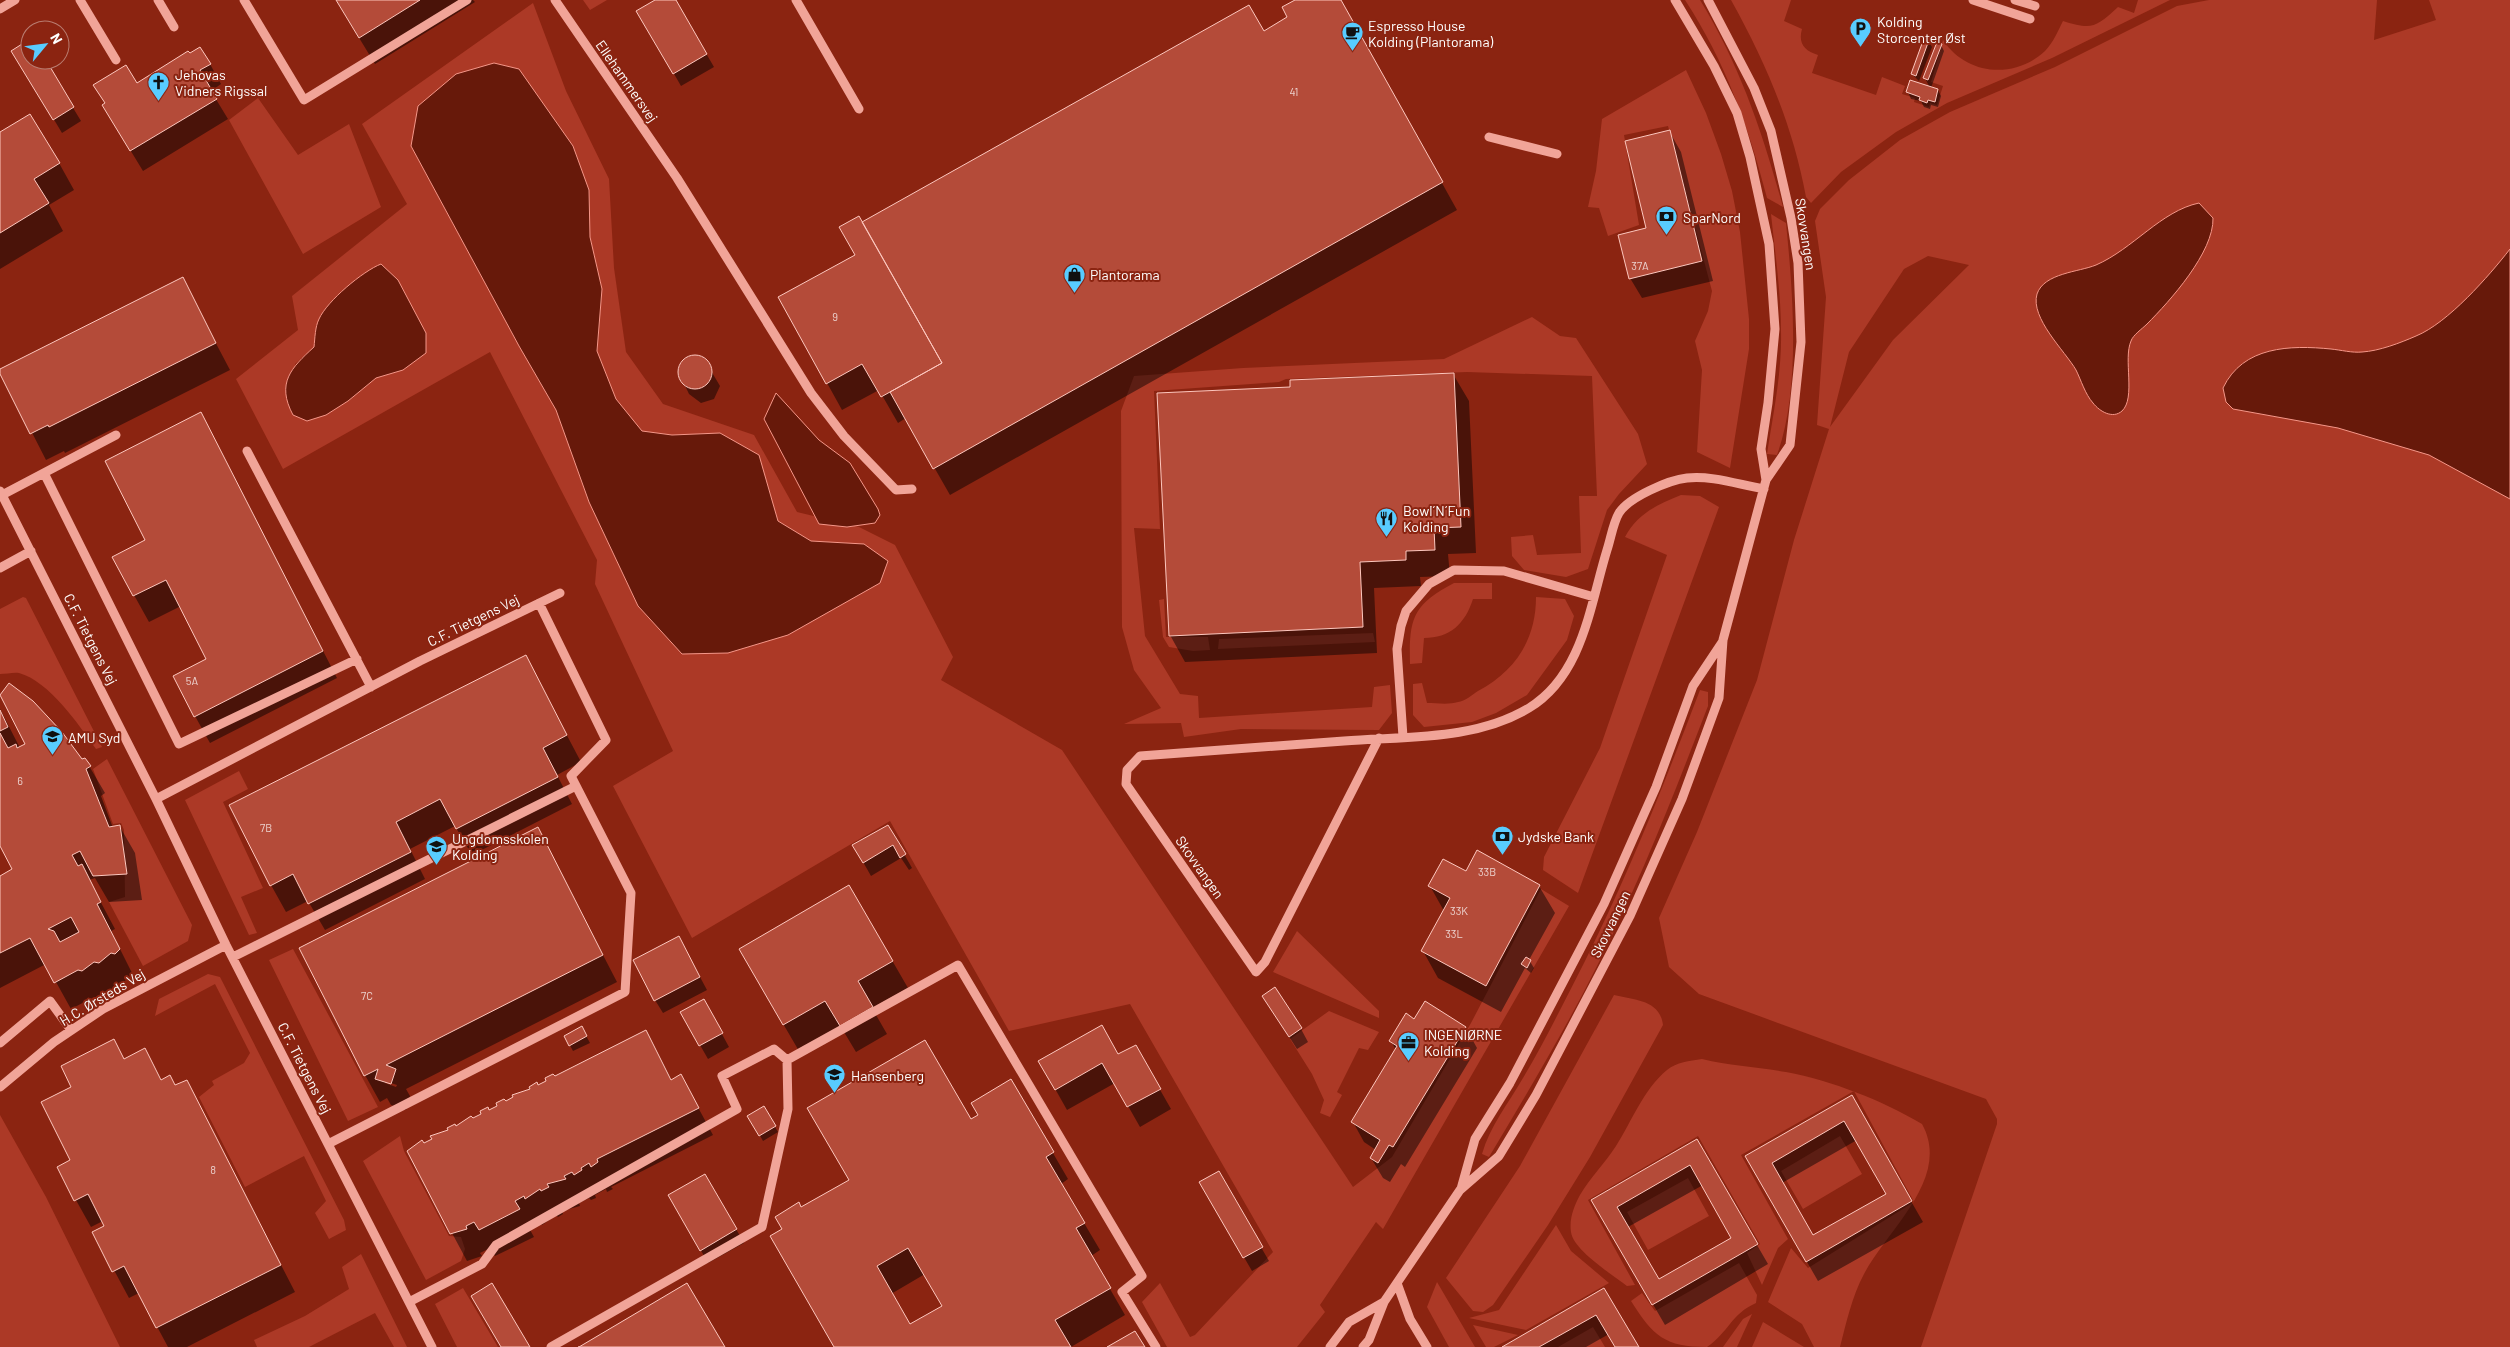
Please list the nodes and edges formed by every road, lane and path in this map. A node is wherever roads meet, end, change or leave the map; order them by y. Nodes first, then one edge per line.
1 (15, 0) edge
2 (80, 0) edge
3 (158, 0) edge
4 (244, 0) edge
5 (467, 0) edge
6 (555, 0) edge
7 (796, 0) edge
8 (1675, 0) edge
9 (1708, 0) edge
10 (1973, 0) edge
11 (2015, 0) edge
12 (2035, 6) dead end
13 (0, 9) edge
14 (2030, 19) dead end
15 (174, 27) dead end
16 (116, 60) dead end
17 (858, 109) dead end
18 (1489, 137) dead end
19 (1557, 154) dead end
20 (116, 435) dead end
21 (247, 451) dead end
22 (44, 473) junction
23 (1765, 484) junction
24 (912, 489) dead end
25 (1, 493) edge
26 (31, 551) junction
27 (0, 568) edge
28 (560, 593) dead end
29 (1594, 597) junction
30 (540, 603) junction
31 (1723, 640) junction
32 (357, 659) junction
33 (371, 687) junction
34 (1404, 737) junction
35 (1379, 738) junction
36 (576, 786) junction
37 (156, 799) junction
38 (226, 945) junction
39 (233, 957) junction
40 (72, 1030) junction
41 (0, 1043) edge
42 (787, 1060) junction
43 (0, 1087) edge
44 (328, 1144) junction
45 (1460, 1190) junction
46 (1397, 1282) junction
47 (409, 1302) junction
48 (1384, 1302) junction
49 (432, 1347) edge
50 (551, 1347) edge
51 (1156, 1347) edge
52 (1330, 1347) edge
53 (1363, 1347) edge
54 (1427, 1347) edge

1 - 13 street
2 - 16 street
3 - 15 street
4 - 5 street
6 - 24 street, Ellehammersvej
7 - 17 street
8 - 23 street, Skovvangen
9 - 23 street, Skovvangen
10 - 14 street
11 - 12 street
18 - 19 street
20 - 22 street
21 - 32 street
22 - 25 street
22 - 32 street
23 - 29 street, Skovvangen
23 - 31 street, Skovvangen
25 - 26 street, C.F. Tietgens Vej
26 - 27 street
26 - 37 street, C.F. Tietgens Vej
28 - 30 street, C.F. Tietgens Vej
29 - 34 street, Skovvangen
29 - 34 street
30 - 33 street, C.F. Tietgens Vej
30 - 36 street
31 - 45 street, Skovvangen
31 - 45 street, Skovvangen
32 - 33 street
33 - 37 street, C.F. Tietgens Vej
34 - 35 street, Skovvangen
35 - 35 street, Skovvangen
36 - 39 street
36 - 44 street
37 - 38 street, C.F. Tietgens Vej
38 - 39 street, C.F. Tietgens Vej
38 - 40 street, H.C. Ørsteds Vej
39 - 44 street, C.F. Tietgens Vej
40 - 41 street
40 - 43 street, H.C. Ørsteds Vej
42 - 47 street
42 - 50 street
42 - 51 street
44 - 47 street, C.F. Tietgens Vej
45 - 46 street, Skovvangen
46 - 48 street, Skovvangen
46 - 54 street
47 - 49 street, C.F. Tietgens Vej
48 - 52 street, Skovvangen
48 - 53 street, Skovvangen

